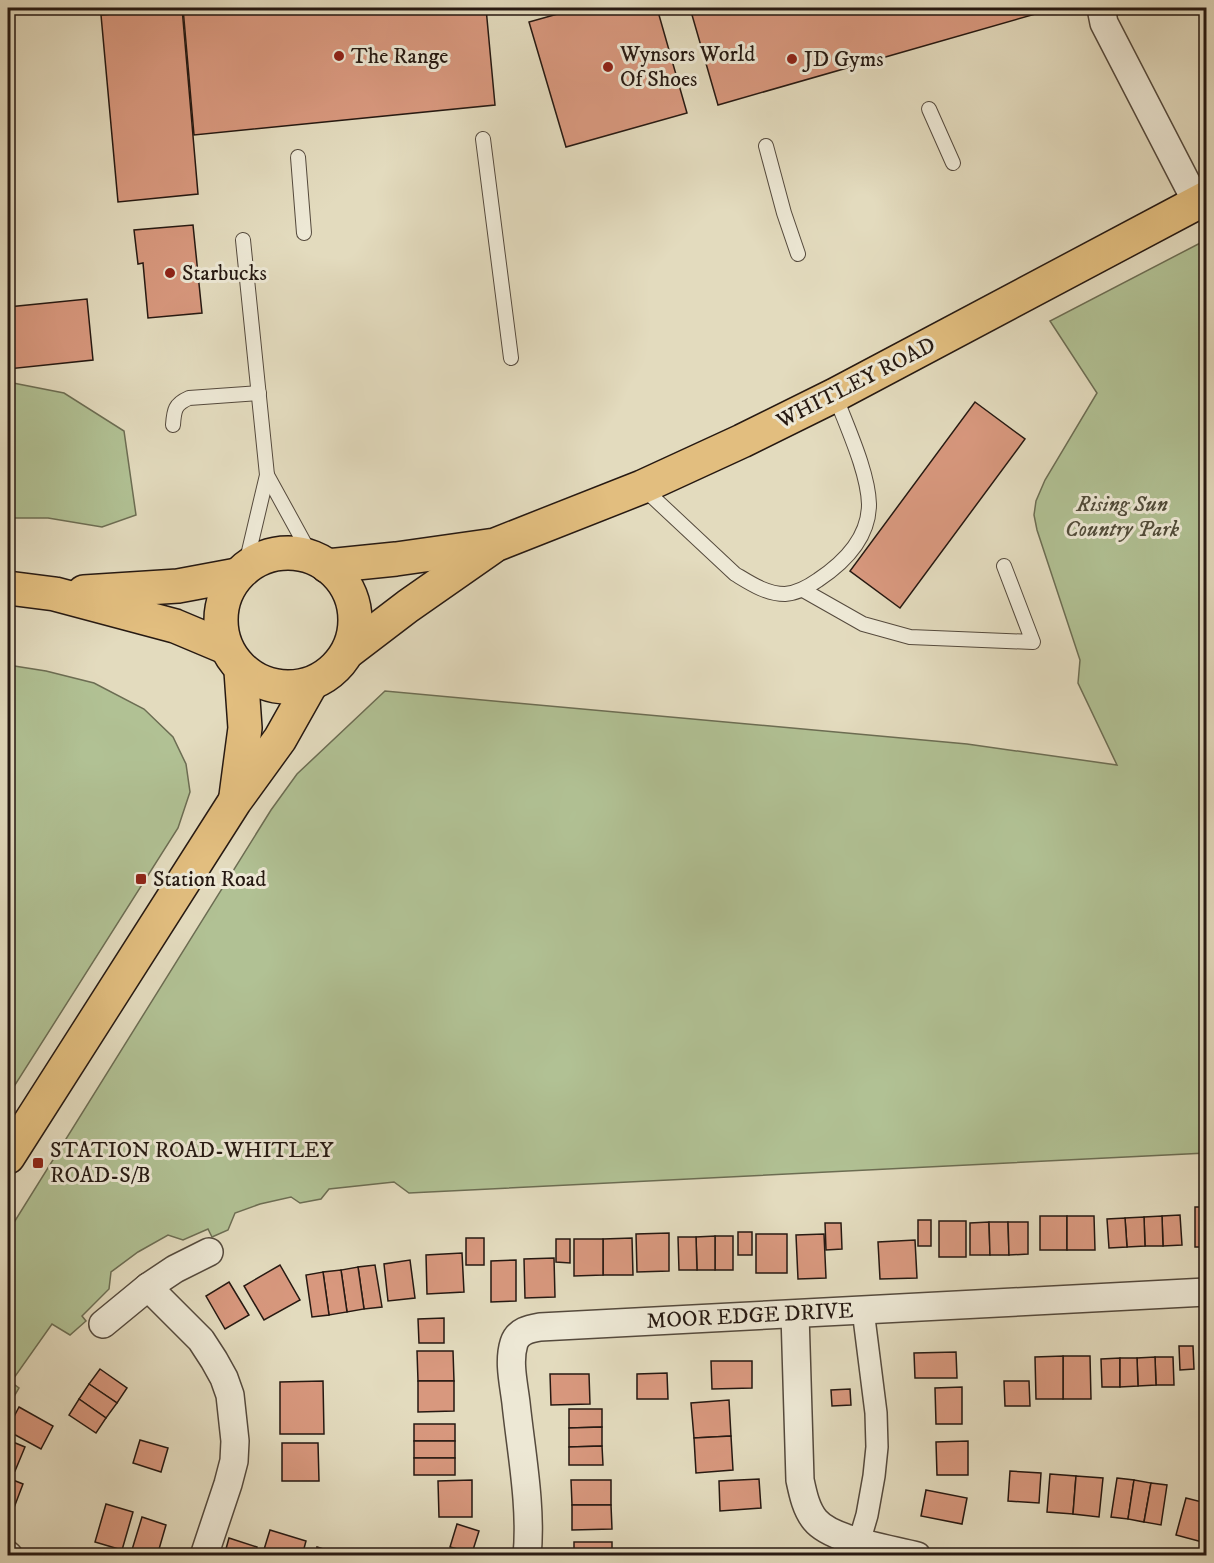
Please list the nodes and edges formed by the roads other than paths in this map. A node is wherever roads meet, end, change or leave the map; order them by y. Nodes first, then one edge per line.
1 (1101, 8) edge
2 (929, 109) dead end
3 (483, 139) dead end
4 (766, 146) dead end
5 (298, 157) dead end
6 (953, 163) dead end
7 (1202, 201) edge
8 (304, 233) dead end
9 (243, 240) dead end
10 (798, 254) dead end
11 (511, 358) dead end
12 (259, 393) junction
13 (835, 395) junction
14 (173, 425) dead end
15 (267, 475) junction
16 (642, 486) junction
17 (495, 545) junction
18 (319, 562) junction
19 (1004, 566) dead end
20 (241, 572) junction
21 (8, 588) edge
22 (803, 590) junction
23 (55, 594) junction
24 (349, 651) junction
25 (233, 659) junction
26 (311, 684) junction
27 (235, 801) junction
28 (8, 1157) edge
29 (209, 1252) dead end
30 (147, 1287) junction
31 (1206, 1292) edge
32 (863, 1310) junction
33 (795, 1314) junction
34 (103, 1324) dead end
35 (858, 1549) edge
36 (204, 1556) edge
37 (527, 1556) edge
38 (917, 1556) edge

1 - 7 street
2 - 6 lane
3 - 11 lane
4 - 10 lane
5 - 8 lane
7 - 13 main road, WHITLEY ROAD
9 - 12 lane
12 - 14 lane
12 - 15 lane
13 - 16 main road, WHITLEY ROAD
13 - 22 lane
15 - 18 lane
15 - 20 lane
16 - 17 main road, WHITLEY ROAD
16 - 22 lane
17 - 18 main road, WHITLEY ROAD
17 - 24 main road, WHITLEY ROAD
18 - 20 main road
18 - 24 main road
19 - 22 lane
20 - 23 main road
20 - 25 main road
21 - 23 main road
23 - 25 main road
24 - 26 main road
25 - 26 main road
25 - 27 main road
26 - 27 main road
27 - 28 main road
29 - 30 street
30 - 34 street
30 - 36 street
31 - 32 street, MOOR EDGE DRIVE
32 - 33 street, MOOR EDGE DRIVE
32 - 35 street
33 - 35 street
33 - 37 street, MOOR EDGE DRIVE
35 - 38 street

